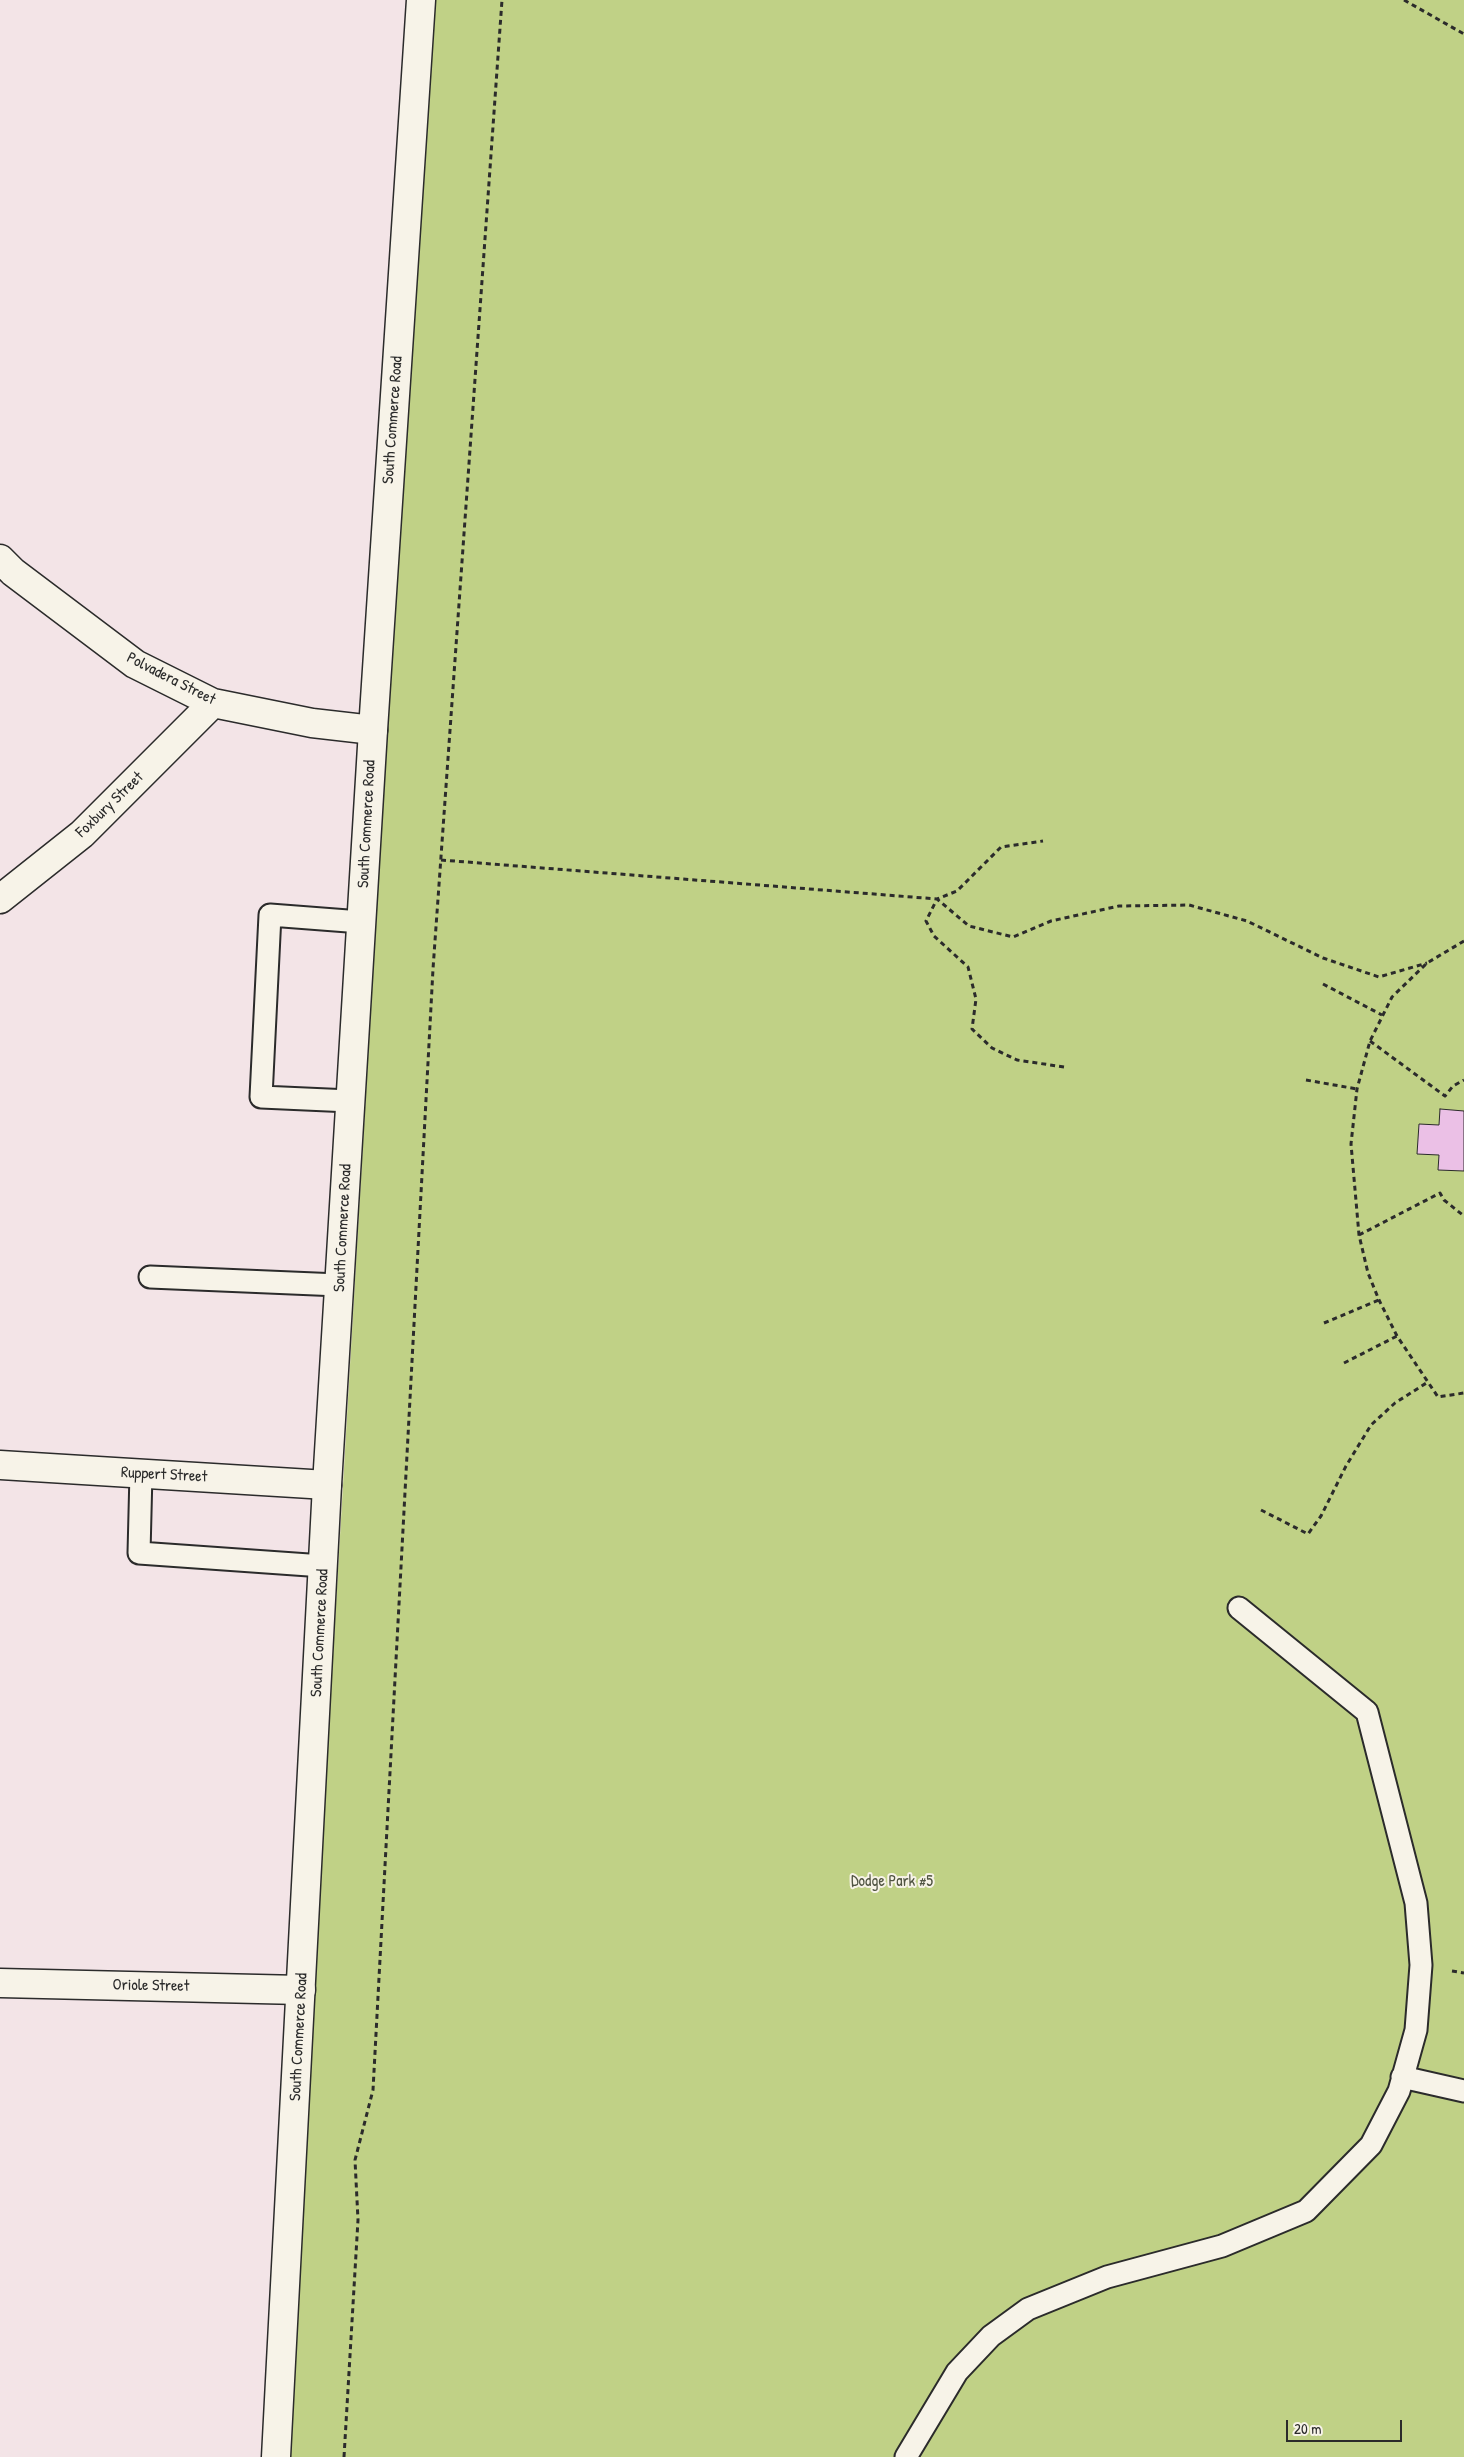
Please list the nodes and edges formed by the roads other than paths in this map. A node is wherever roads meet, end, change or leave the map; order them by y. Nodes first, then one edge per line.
1 (421, 0) edge
2 (0, 559) edge
3 (213, 703) junction
4 (373, 730) junction
5 (0, 899) edge
6 (362, 922) junction
7 (350, 1101) junction
8 (150, 1278) dead end
9 (339, 1285) junction
10 (0, 1465) edge
11 (141, 1473) junction
12 (327, 1485) junction
13 (323, 1566) junction
14 (1239, 1608) dead end
15 (0, 1983) edge
16 (301, 1990) junction
17 (1402, 2077) junction
18 (1464, 2091) edge
19 (276, 2457) edge
20 (906, 2457) edge

1 - 4 street, South Commerce Road
2 - 3 street, Polvadera Street
3 - 4 street, Polvadera Street
3 - 5 street, Foxbury Street
4 - 6 street, South Commerce Road
6 - 7 street, South Commerce Road
6 - 7 lane
7 - 9 street, South Commerce Road
8 - 9 lane
9 - 12 street, South Commerce Road
10 - 11 street, Ruppert Street
11 - 12 street, Ruppert Street
11 - 13 lane
12 - 13 street, South Commerce Road
13 - 16 street, South Commerce Road
14 - 17 lane
15 - 16 street, Oriole Street
16 - 19 street, South Commerce Road
17 - 18 lane
17 - 20 lane

